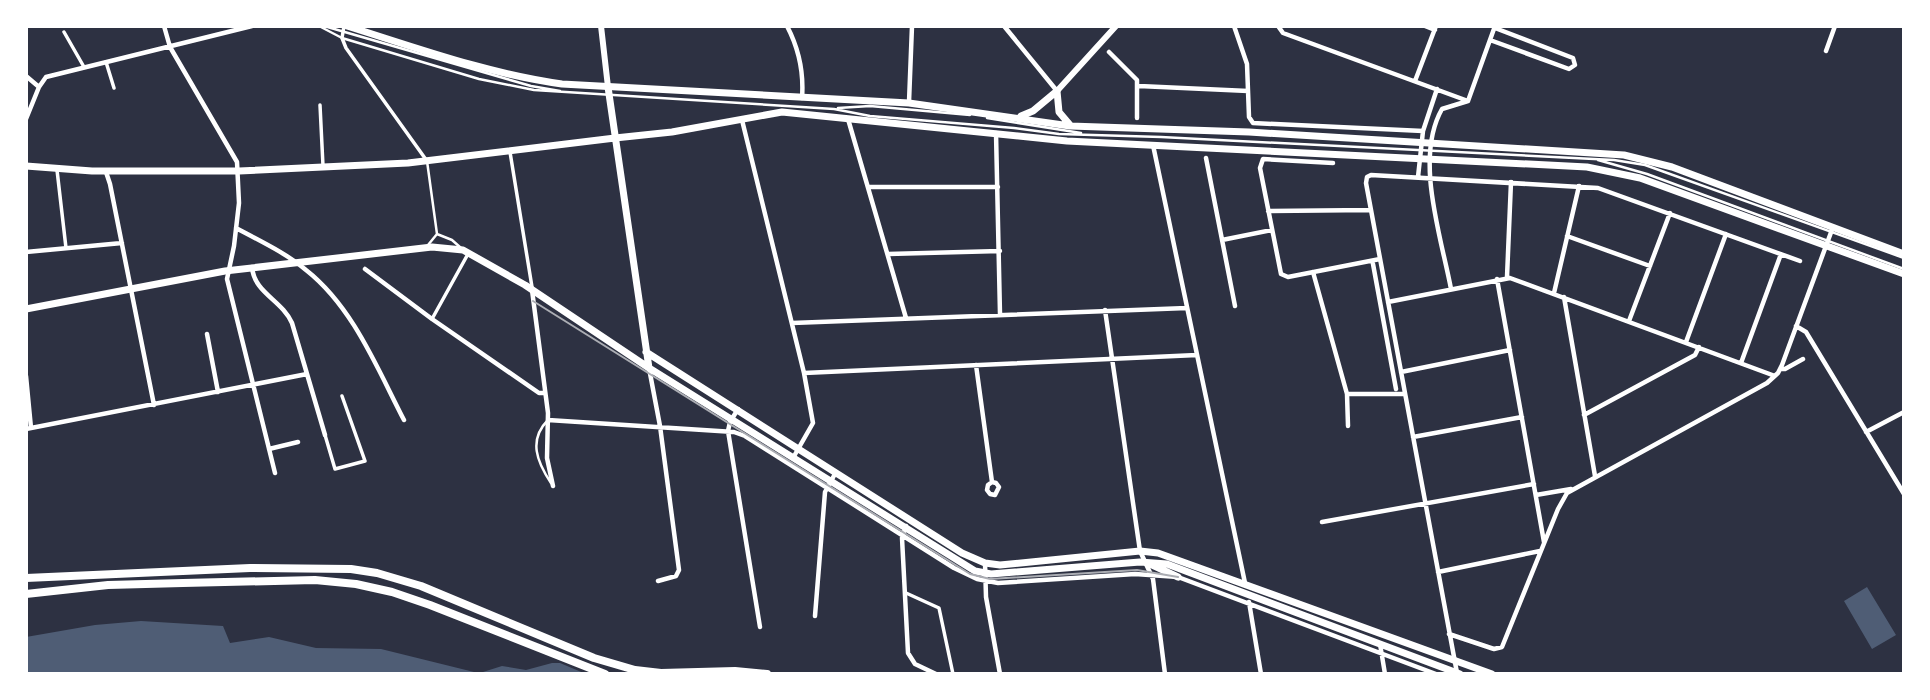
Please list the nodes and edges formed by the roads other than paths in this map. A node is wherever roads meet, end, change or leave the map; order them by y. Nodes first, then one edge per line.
1 (164, 26) edge
2 (252, 26) edge
3 (319, 26) edge
4 (324, 26) edge
5 (601, 26) edge
6 (787, 26) edge
7 (912, 26) edge
8 (1004, 26) edge
9 (1116, 26) edge
10 (1234, 26) edge
11 (1278, 26) edge
12 (1425, 26) edge
13 (1835, 26) edge
14 (1495, 27) edge
15 (344, 28) edge
16 (1435, 28) edge
17 (64, 32) dead end
18 (342, 38) junction
19 (1490, 40) junction
20 (1539, 45) junction
21 (170, 47) junction
22 (1826, 51) dead end
23 (1109, 52) dead end
24 (1534, 56) junction
25 (106, 62) junction
26 (84, 67) junction
27 (26, 76) edge
28 (1415, 82) junction
29 (1139, 86) junction
30 (38, 87) junction
31 (114, 88) dead end
32 (1437, 89) junction
33 (608, 91) junction
34 (1058, 91) junction
35 (1248, 91) junction
36 (577, 94) junction
37 (802, 98) junction
38 (1468, 101) junction
39 (909, 103) junction
40 (320, 105) dead end
41 (834, 109) junction
42 (1033, 111) junction
43 (1016, 117) junction
44 (848, 118) junction
45 (1136, 118) dead end
46 (26, 119) edge
47 (742, 119) junction
48 (1070, 126) junction
49 (1036, 129) junction
50 (1423, 131) junction
51 (996, 133) junction
52 (615, 138) junction
53 (1153, 145) junction
54 (1420, 150) junction
55 (1429, 150) junction
56 (510, 152) junction
57 (1206, 158) dead end
58 (1591, 159) junction
59 (428, 161) junction
60 (1333, 163) dead end
61 (26, 166) edge
62 (323, 167) junction
63 (57, 170) junction
64 (106, 171) junction
65 (239, 172) junction
66 (1418, 177) junction
67 (1430, 178) junction
68 (1511, 182) junction
69 (1579, 186) junction
70 (869, 187) junction
71 (998, 187) junction
72 (1371, 210) junction
73 (1268, 211) junction
74 (1670, 213) junction
75 (236, 228) junction
76 (1833, 229) junction
77 (1272, 230) junction
78 (437, 234) junction
79 (1726, 234) junction
80 (1567, 236) junction
81 (1222, 240) junction
82 (122, 243) junction
83 (1827, 243) junction
84 (419, 249) junction
85 (66, 250) junction
86 (466, 251) junction
87 (1000, 251) junction
88 (26, 252) edge
89 (888, 254) junction
90 (1781, 254) junction
91 (1904, 256) edge
92 (1380, 259) junction
93 (1800, 261) dead end
94 (1373, 264) dead end
95 (1650, 266) junction
96 (252, 267) junction
97 (365, 269) dead end
98 (228, 271) junction
99 (1313, 272) junction
100 (1904, 272) edge
101 (1507, 277) junction
102 (1497, 279) junction
103 (130, 289) junction
104 (532, 289) junction
105 (1451, 289) junction
106 (1554, 293) junction
107 (1564, 297) junction
108 (1388, 302) junction
109 (1235, 306) dead end
110 (1187, 308) junction
111 (26, 309) edge
112 (1105, 310) junction
113 (1000, 314) junction
114 (906, 318) junction
115 (432, 319) junction
116 (1629, 321) junction
117 (792, 324) junction
118 (1796, 326) junction
119 (207, 334) dead end
120 (1686, 342) junction
121 (1699, 347) junction
122 (1510, 350) junction
123 (646, 352) junction
124 (1197, 355) junction
125 (1112, 359) junction
126 (1803, 359) dead end
127 (1741, 363) junction
128 (976, 365) junction
129 (649, 368) junction
130 (1780, 369) junction
131 (1401, 372) junction
132 (804, 373) junction
133 (307, 374) junction
134 (26, 376) edge
135 (1775, 376) junction
136 (253, 386) junction
137 (1396, 389) dead end
138 (218, 392) junction
139 (545, 393) junction
140 (1347, 394) junction
141 (1405, 394) junction
142 (342, 396) dead end
143 (154, 405) junction
144 (738, 409) junction
145 (1904, 412) edge
146 (1584, 415) junction
147 (1522, 417) junction
148 (731, 419) junction
149 (404, 420) dead end
150 (548, 420) junction
151 (660, 426) junction
152 (1348, 426) dead end
153 (29, 429) edge
154 (728, 431) junction
155 (1866, 432) junction
156 (325, 435) joint
157 (1413, 437) junction
158 (298, 442) dead end
159 (799, 448) junction
160 (269, 449) junction
161 (793, 458) junction
162 (836, 471) junction
163 (275, 473) dead end
164 (1595, 476) junction
165 (992, 482) dead end
166 (828, 484) junction
167 (1534, 484) junction
168 (553, 486) joint
169 (1572, 489) junction
170 (1904, 494) edge
171 (1536, 495) junction
172 (1425, 505) junction
173 (911, 519) junction
174 (1322, 522) dead end
175 (904, 532) junction
176 (1545, 543) junction
177 (1140, 551) junction
178 (1541, 551) junction
179 (1146, 562) junction
180 (985, 563) junction
181 (1437, 572) junction
182 (1152, 575) junction
183 (1178, 577) junction
184 (26, 578) edge
185 (985, 578) junction
186 (658, 581) dead end
187 (1245, 582) junction
188 (906, 593) junction
189 (1247, 593) junction
190 (26, 594) edge
191 (1249, 604) junction
192 (1315, 608) junction
193 (815, 616) dead end
194 (1312, 618) junction
195 (1353, 622) junction
196 (760, 627) dead end
197 (1349, 632) junction
198 (1449, 634) junction
199 (1407, 642) junction
200 (1380, 643) junction
201 (1403, 652) junction
202 (1382, 655) junction
203 (1454, 660) junction
204 (1458, 673) edge
205 (605, 674) edge
206 (767, 674) edge
207 (936, 674) edge
208 (953, 674) edge
209 (1000, 674) edge
210 (1165, 674) edge
211 (1261, 674) edge
212 (1385, 674) edge
213 (1436, 674) edge
214 (1492, 674) edge

1 - 21 street
2 - 21 street
3 - 18 lane
4 - 15 lane
5 - 33 street
6 - 37 street
7 - 39 street
8 - 34 street
9 - 34 street
10 - 35 street
11 - 28 street
12 - 16 street
13 - 22 street
14 - 19 street
14 - 20 street
15 - 18 street
15 - 33 main road
15 - 36 lane
16 - 28 street
17 - 26 street
18 - 36 lane
18 - 59 street
19 - 24 street
19 - 38 street
20 - 24 street
20 - 24 street
21 - 25 street
21 - 65 street
23 - 29 street
25 - 26 street
25 - 31 street
26 - 30 street
27 - 30 street
28 - 32 street
29 - 35 street
29 - 45 street
30 - 46 street
32 - 38 street
32 - 50 street
33 - 36 lane
33 - 37 main road
33 - 41 lane
33 - 52 main road
34 - 42 main road
34 - 48 main road
35 - 50 street
37 - 39 main road
38 - 55 street
39 - 43 main road
40 - 62 street
41 - 49 lane
41 - 49 lane
42 - 43 main road
42 - 49 main road
43 - 49 main road
44 - 47 main road
44 - 51 main road
44 - 70 street
47 - 52 main road
47 - 117 street
48 - 49 main road
48 - 54 main road
49 - 51 main road
49 - 53 main road
49 - 54 lane
50 - 54 street
51 - 71 street
52 - 56 main road
52 - 123 main road
53 - 54 main road
53 - 110 street
54 - 55 main road
54 - 55 main road
54 - 66 street
55 - 58 lane
55 - 67 street
55 - 76 main road
55 - 83 main road
56 - 59 main road
56 - 104 street
57 - 81 street
58 - 76 lane
58 - 83 lane
59 - 62 main road
59 - 78 lane
60 - 73 street
61 - 63 main road
62 - 65 main road
63 - 64 main road
63 - 85 street
64 - 65 main road
64 - 82 street
65 - 75 street
66 - 67 street
66 - 72 street
67 - 68 street
67 - 105 street
68 - 69 street
68 - 101 street
69 - 74 street
69 - 80 street
70 - 71 street
70 - 89 street
71 - 87 street
72 - 73 street
72 - 92 street
73 - 77 street
74 - 79 street
74 - 95 street
75 - 98 street
75 - 149 street
76 - 83 street
76 - 91 main road
77 - 81 street
77 - 99 street
78 - 84 lane
78 - 86 lane
79 - 90 street
79 - 120 street
80 - 95 street
80 - 106 street
81 - 109 street
82 - 85 street
82 - 103 street
83 - 100 main road
83 - 118 street
84 - 86 main road
84 - 96 main road
85 - 88 street
86 - 104 main road
86 - 115 street
87 - 89 street
87 - 113 street
89 - 114 street
90 - 93 street
90 - 127 street
92 - 99 street
92 - 108 street
94 - 137 street
95 - 116 street
96 - 98 main road
96 - 133 street
97 - 115 street
98 - 103 main road
98 - 136 street
99 - 140 street
101 - 102 street
101 - 106 street
102 - 105 street
102 - 122 street
103 - 111 main road
103 - 143 street
104 - 129 main road
104 - 139 street
105 - 108 street
106 - 107 street
107 - 116 street
107 - 146 street
108 - 131 street
110 - 112 street
110 - 124 street
112 - 113 street
112 - 125 street
113 - 114 street
114 - 117 street
115 - 139 street
116 - 120 street
117 - 132 street
118 - 130 street
118 - 155 street
119 - 138 street
120 - 121 street
121 - 127 street
121 - 146 street
122 - 131 street
122 - 147 street
123 - 129 main road
123 - 144 main road
124 - 125 street
124 - 187 street
125 - 128 street
125 - 177 street
126 - 130 street
127 - 135 street
128 - 132 street
128 - 165 street
129 - 148 main road
129 - 151 street
130 - 135 street
131 - 141 street
132 - 159 street
133 - 136 street
133 - 156 street
134 - 153 street
135 - 164 street
136 - 138 street
136 - 160 street
138 - 143 street
139 - 150 street
140 - 141 street
140 - 152 street
141 - 157 street
142 - 156 street
143 - 153 street
144 - 148 street
144 - 159 main road
145 - 155 street
146 - 164 street
147 - 157 street
147 - 167 street
148 - 154 street
148 - 161 main road
150 - 151 street
150 - 168 street
150 - 168 lane
151 - 154 street
151 - 186 street
154 - 166 street
154 - 196 street
155 - 170 street
157 - 172 street
158 - 160 street
159 - 161 street
159 - 162 main road
160 - 163 street
161 - 166 main road
162 - 166 street
162 - 173 main road
164 - 169 street
166 - 175 main road
166 - 193 street
167 - 171 street
167 - 172 street
169 - 171 street
169 - 176 street
171 - 176 street
172 - 174 street
172 - 181 street
173 - 175 street
173 - 180 main road
175 - 185 main road
175 - 188 street
176 - 178 street
177 - 179 street
177 - 180 main road
177 - 187 main road
178 - 181 street
178 - 198 street
179 - 182 street
179 - 183 main road
179 - 185 main road
179 - 189 main road
180 - 185 street
181 - 198 street
182 - 183 street
182 - 185 street
182 - 210 street
183 - 191 street
184 - 206 highway
185 - 209 street
187 - 189 street
187 - 192 main road
188 - 207 street
188 - 208 street
189 - 191 street
189 - 194 main road
190 - 205 highway
191 - 202 street
191 - 211 street
192 - 194 main road
192 - 195 main road
194 - 197 main road
195 - 197 main road
195 - 199 main road
197 - 200 main road
198 - 203 street
199 - 201 main road
199 - 203 main road
200 - 201 main road
200 - 202 street
201 - 204 main road
202 - 212 street
202 - 213 street
203 - 204 street
203 - 214 main road

